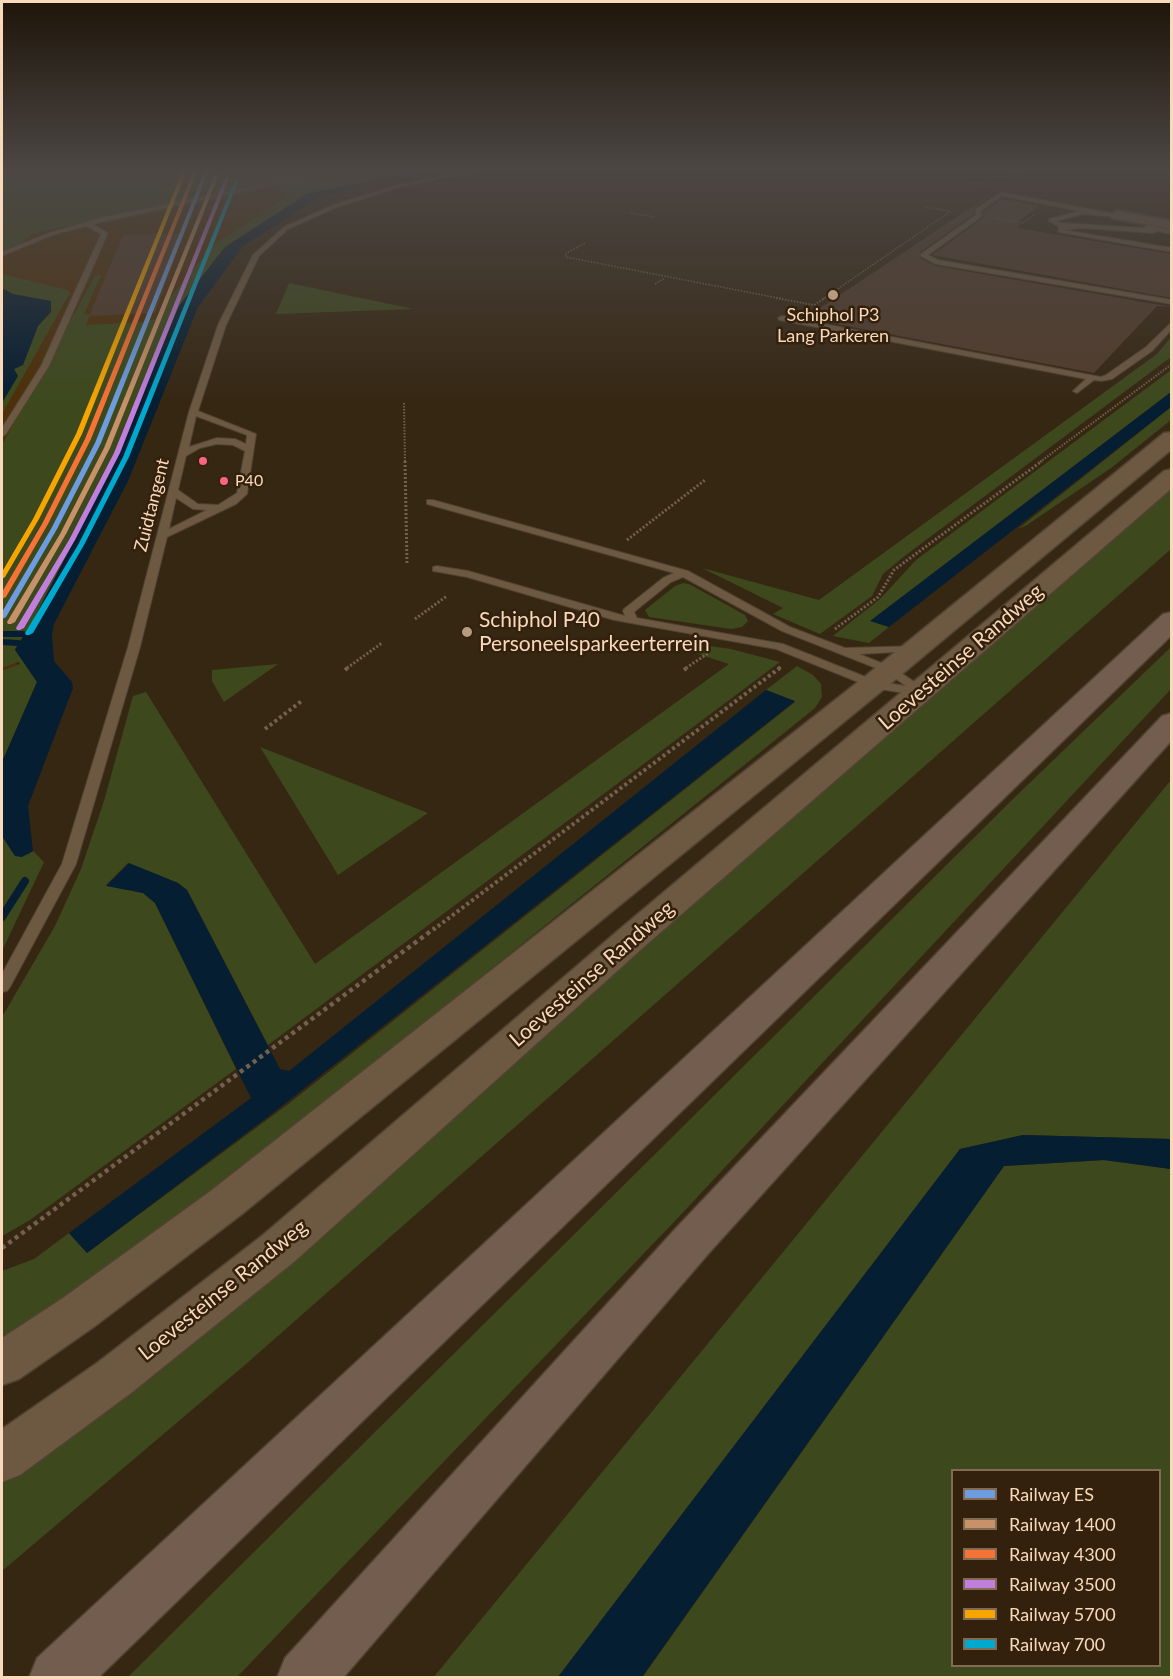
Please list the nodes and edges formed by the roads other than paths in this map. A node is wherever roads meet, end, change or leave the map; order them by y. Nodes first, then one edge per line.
1 (98, 248) edge
2 (263, 248) edge
3 (933, 248) edge
4 (1172, 303) edge
5 (782, 318) dead end
6 (1172, 324) edge
7 (1091, 378) junction
8 (1077, 391) dead end
9 (193, 412) junction
10 (2, 434) edge
11 (1172, 438) edge
12 (250, 450) junction
13 (184, 454) junction
14 (1172, 476) edge
15 (173, 491) junction
16 (430, 502) dead end
17 (222, 507) junction
18 (163, 535) junction
19 (437, 569) dead end
20 (684, 573) junction
21 (633, 620) junction
22 (1172, 620) edge
23 (890, 669) junction
24 (1172, 722) edge
25 (2, 987) edge
26 (2, 1364) edge
27 (2, 1458) edge
28 (135, 1603) junction
29 (33, 1677) edge
30 (57, 1677) edge
31 (305, 1677) edge

1 - 10 lane
2 - 9 lane, Zuidtangent
3 - 4 lane
5 - 7 lane
6 - 7 lane
7 - 8 lane
9 - 12 lane
9 - 13 lane, Zuidtangent
11 - 23 street, Loevesteinse Randweg
12 - 13 lane
12 - 17 lane
13 - 15 lane, Zuidtangent
14 - 23 street, Loevesteinse Randweg
15 - 17 lane
15 - 18 lane, Zuidtangent
16 - 20 lane
17 - 18 lane
18 - 25 lane, Zuidtangent
19 - 21 lane
20 - 21 lane
20 - 23 lane
21 - 23 lane
22 - 28 highway
23 - 26 street, Loevesteinse Randweg
23 - 27 street, Loevesteinse Randweg
24 - 31 highway
28 - 29 highway
28 - 30 highway

